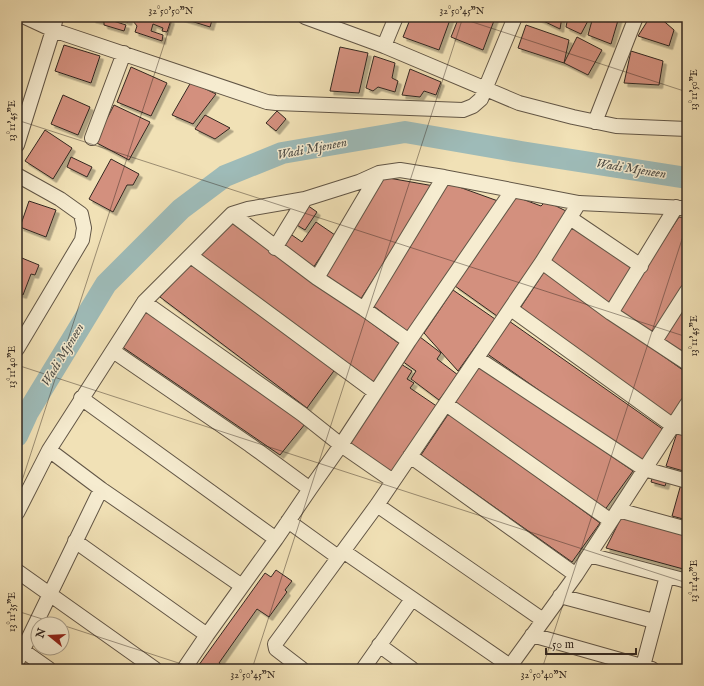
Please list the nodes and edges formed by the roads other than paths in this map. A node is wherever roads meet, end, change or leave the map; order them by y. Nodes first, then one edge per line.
1 (24, 17) edge
2 (305, 17) edge
3 (396, 17) edge
4 (515, 17) edge
5 (636, 17) edge
6 (55, 23) edge
7 (384, 46) junction
8 (124, 53) junction
9 (485, 89) junction
10 (595, 122) junction
11 (687, 129) edge
12 (92, 138) dead end
13 (17, 145) edge
14 (379, 173) junction
15 (17, 175) edge
16 (444, 177) junction
17 (512, 191) junction
18 (305, 200) junction
19 (579, 203) junction
20 (682, 208) edge
21 (232, 214) junction
22 (570, 218) junction
23 (275, 248) junction
24 (191, 256) junction
25 (542, 262) junction
26 (640, 266) junction
27 (317, 278) junction
28 (687, 291) edge
29 (144, 302) junction
30 (364, 309) junction
31 (511, 309) junction
32 (611, 313) junction
33 (409, 341) junction
34 (655, 341) junction
35 (17, 349) edge
36 (113, 351) junction
37 (477, 358) junction
38 (687, 363) edge
39 (376, 392) junction
40 (81, 398) junction
41 (446, 404) junction
42 (687, 404) edge
43 (672, 425) junction
44 (687, 429) edge
45 (341, 445) junction
46 (49, 450) junction
47 (410, 456) junction
48 (644, 469) junction
49 (393, 481) junction
50 (687, 481) edge
51 (310, 488) junction
52 (101, 489) junction
53 (377, 505) junction
54 (17, 513) edge
55 (614, 515) junction
56 (288, 521) junction
57 (687, 529) edge
58 (276, 539) junction
59 (75, 541) junction
60 (341, 554) junction
61 (589, 555) junction
62 (17, 571) edge
63 (576, 575) junction
64 (667, 576) junction
65 (687, 581) edge
66 (242, 586) junction
67 (50, 593) junction
68 (560, 596) junction
69 (412, 599) junction
70 (543, 620) junction
71 (654, 621) junction
72 (207, 635) junction
73 (532, 635) junction
74 (379, 645) junction
75 (19, 656) edge
76 (509, 668) edge
77 (647, 668) edge
78 (49, 669) edge
79 (155, 669) edge
80 (184, 669) edge
81 (302, 669) edge
82 (363, 669) edge
83 (412, 669) edge

1 - 6 street
2 - 7 street
3 - 7 street
4 - 9 street
5 - 10 street
6 - 8 street
6 - 13 street
7 - 9 street
8 - 9 street
8 - 12 street
9 - 10 street
10 - 11 street
14 - 16 street
14 - 18 street
14 - 27 street
15 - 35 street
16 - 17 street
16 - 30 street
17 - 19 street
17 - 33 street
18 - 21 street
18 - 23 street
19 - 20 street
19 - 22 street
20 - 26 street
21 - 23 street
21 - 24 street
22 - 25 street
22 - 26 street
23 - 27 street
24 - 29 street
24 - 39 street
25 - 31 street
25 - 32 street
26 - 32 street
27 - 30 street
28 - 34 street
29 - 36 street
29 - 45 street
30 - 33 street
31 - 37 street
31 - 43 street
32 - 34 street
33 - 39 street
34 - 38 street
36 - 40 street
36 - 51 street
37 - 41 street
37 - 48 street
39 - 45 street
40 - 46 street
40 - 58 street
41 - 47 street
41 - 55 street
42 - 43 street
43 - 44 street
43 - 48 street
45 - 49 street
45 - 51 street
46 - 52 street
46 - 54 street
47 - 49 street
47 - 63 street
48 - 50 street
48 - 55 street
49 - 53 street
51 - 56 street
52 - 59 street
52 - 66 street
53 - 60 street
53 - 70 street
55 - 57 street
55 - 61 street
56 - 58 street
56 - 60 street
58 - 66 street
59 - 67 street
59 - 72 street
60 - 69 street
60 - 81 street
61 - 63 street
61 - 64 street
62 - 67 street
63 - 68 street
64 - 65 street
64 - 71 street
66 - 72 street
67 - 75 street
67 - 79 street
68 - 70 street
68 - 71 street
69 - 74 street
69 - 76 street
70 - 73 street
71 - 77 street
72 - 80 street
73 - 76 street
73 - 77 street
74 - 82 street
74 - 83 street
75 - 78 street

